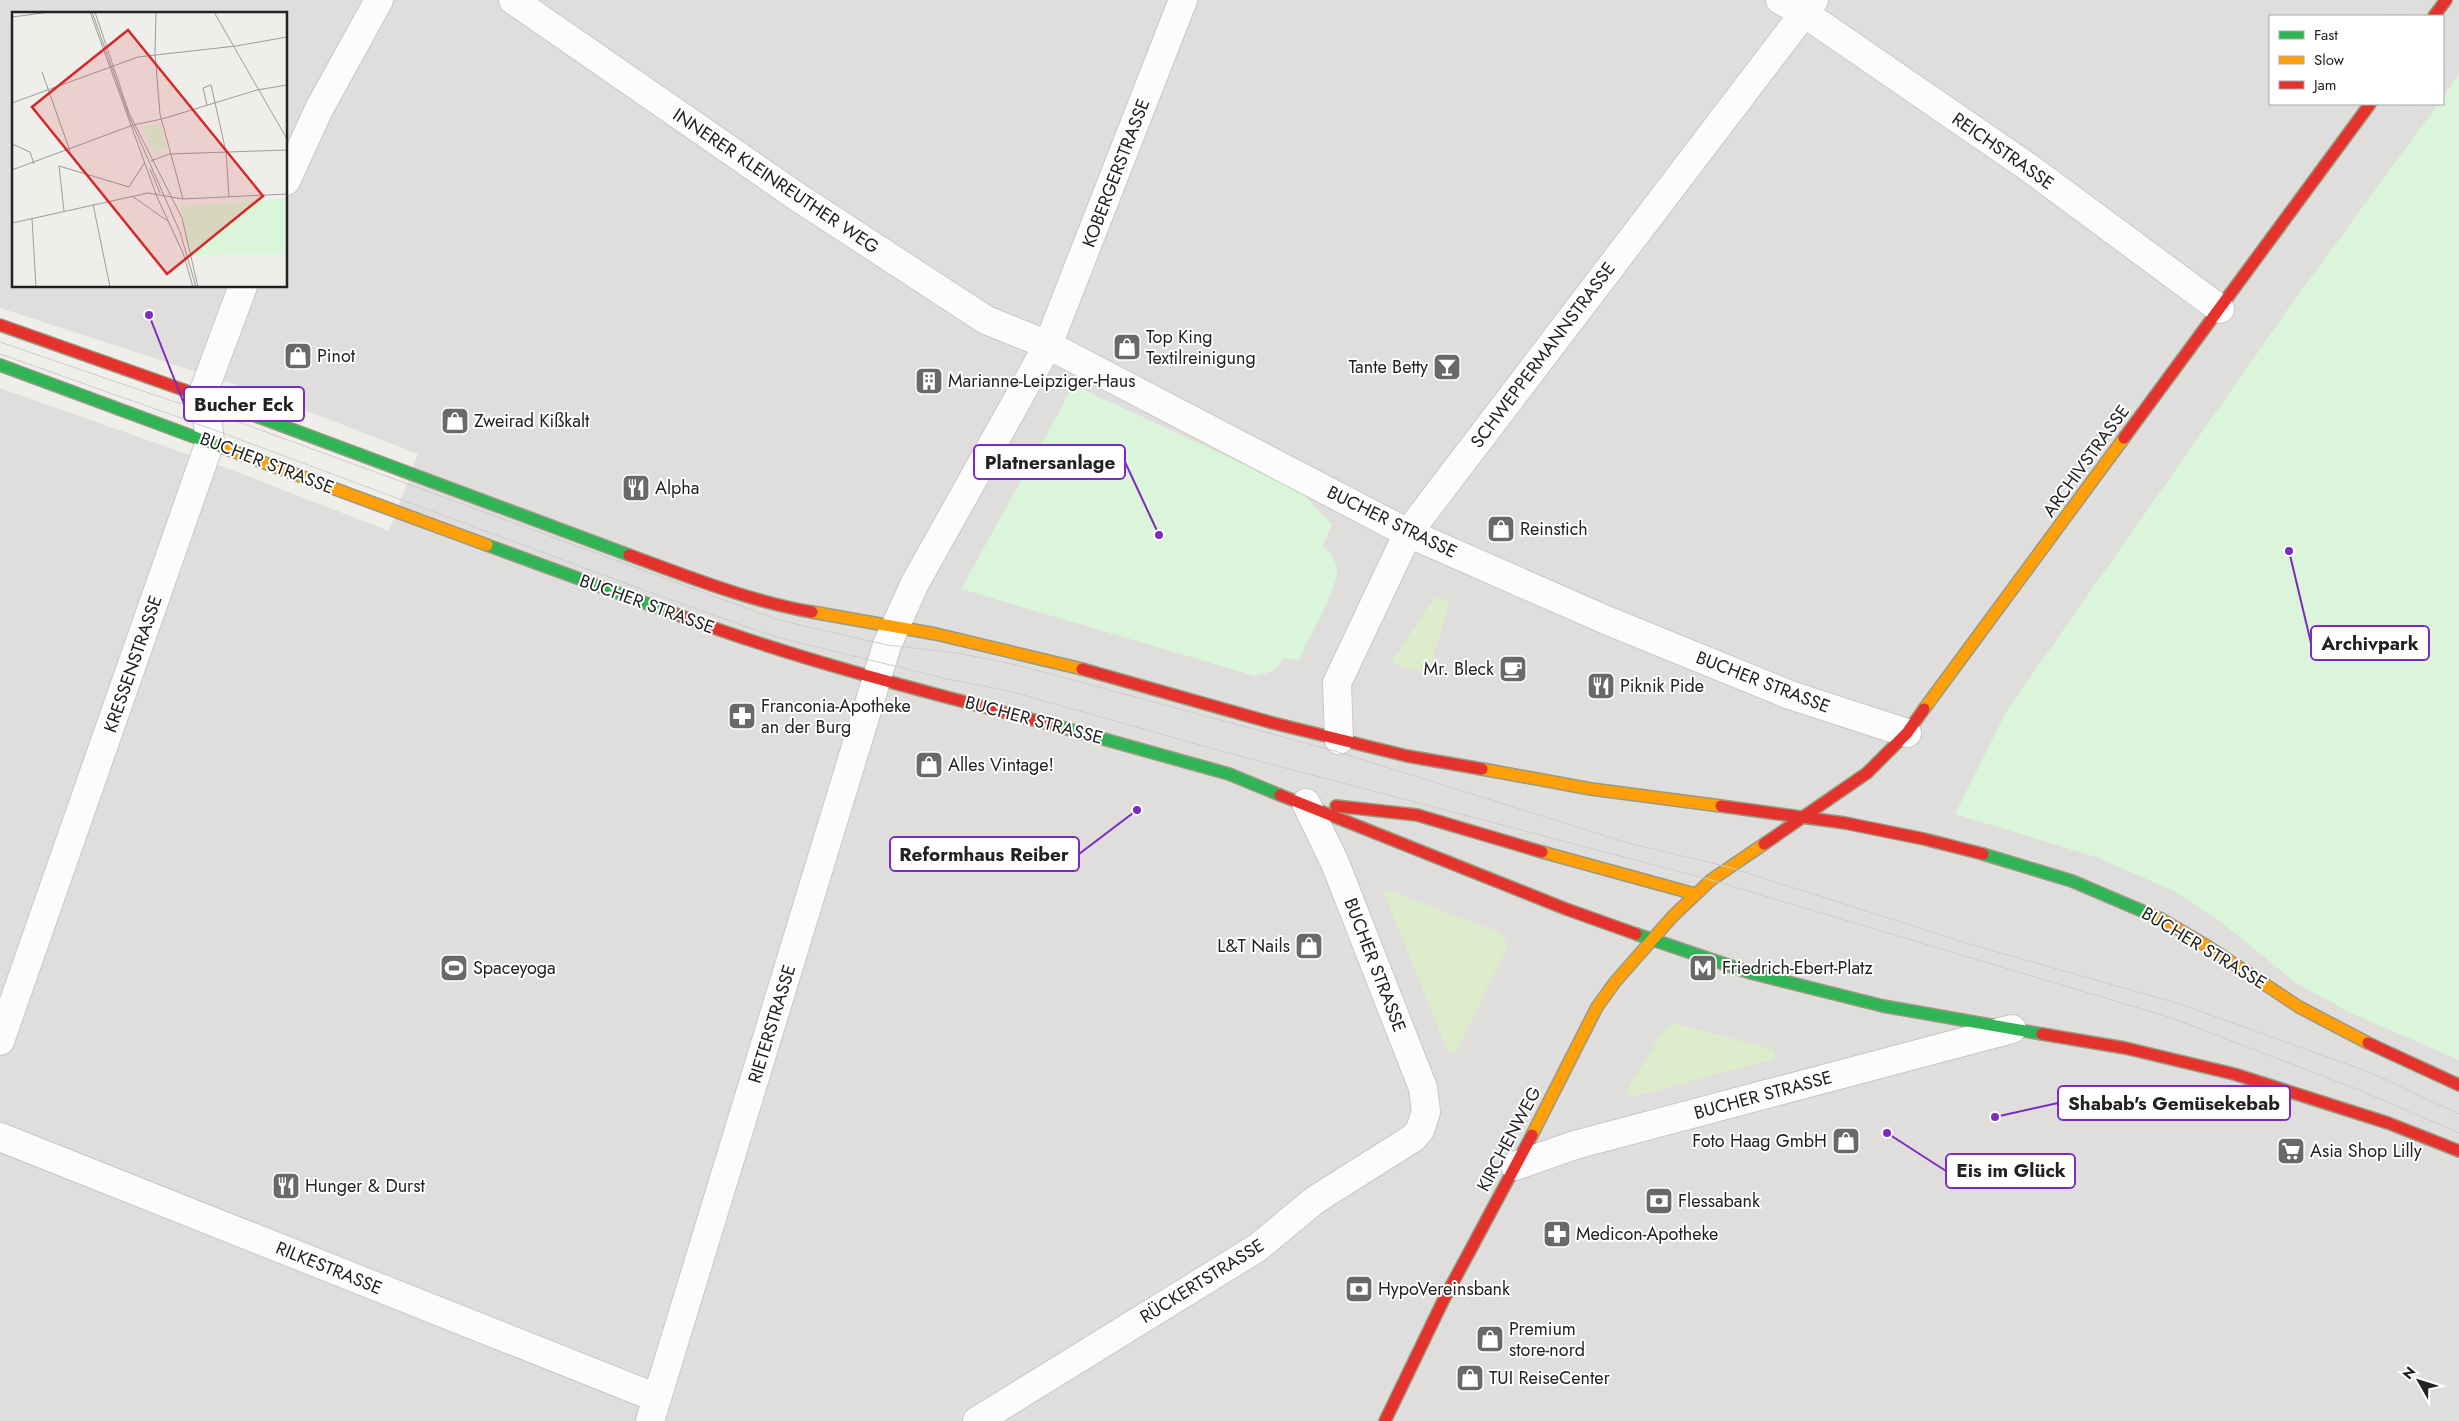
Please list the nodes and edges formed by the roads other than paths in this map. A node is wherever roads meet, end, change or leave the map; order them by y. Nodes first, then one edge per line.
1 (379, 0) edge
2 (513, 0) edge
3 (1183, 0) edge
4 (1780, 0) edge
5 (2446, 0) edge
6 (1809, 7) edge
7 (2435, 15) edge
8 (2369, 105) edge
9 (288, 176) edge
10 (242, 288) edge
11 (2220, 309) junction
12 (0, 325) edge
13 (1048, 345) junction
14 (0, 365) edge
15 (202, 396) junction
16 (210, 442) junction
17 (1408, 533) junction
18 (894, 627) junction
19 (876, 677) junction
20 (1907, 733) junction
21 (1338, 740) junction
22 (1306, 803) junction
23 (1806, 816) junction
24 (1695, 894) junction
25 (1651, 940) junction
26 (2012, 1029) junction
27 (0, 1041) edge
28 (2459, 1085) edge
29 (1420, 1130) joint
30 (0, 1137) edge
31 (2459, 1151) edge
32 (1515, 1166) junction
33 (653, 1410) edge
34 (976, 1421) edge
35 (1385, 1421) edge

1 - 9 street
2 - 13 street, INNERER KLEINREUTHER WEG
3 - 13 street, KOBERGERSTRASSE
4 - 6 street, REICHSTRASSE
5 - 7 main road
6 - 11 street, REICHSTRASSE
6 - 17 street, SCHWEPPERMANNSTRASSE
8 - 11 main road, ARCHIVSTRASSE
10 - 15 street
11 - 20 main road, ARCHIVSTRASSE
12 - 15 main road
13 - 17 street, BUCHER STRASSE
13 - 18 street
14 - 16 main road, BUCHER STRASSE
15 - 16 street, KRESSENSTRASSE
15 - 18 main road
16 - 19 main road, BUCHER STRASSE
16 - 27 street, KRESSENSTRASSE
17 - 20 street, BUCHER STRASSE
17 - 21 street, SCHWEPPERMANNSTRASSE
18 - 19 street, RIETERSTRASSE
18 - 21 main road
19 - 22 main road, BUCHER STRASSE
19 - 33 street, RIETERSTRASSE
20 - 23 main road, ARCHIVSTRASSE
21 - 23 main road
22 - 24 main road
22 - 25 main road, BUCHER STRASSE
22 - 29 street, BUCHER STRASSE
23 - 24 main road
23 - 28 main road, BUCHER STRASSE
24 - 25 main road, KIRCHENWEG
25 - 26 main road, BUCHER STRASSE
25 - 32 main road, KIRCHENWEG
26 - 31 main road, BUCHER STRASSE
26 - 32 street, BUCHER STRASSE
29 - 34 street, RÜCKERTSTRASSE
30 - 33 street, RILKESTRASSE
32 - 35 main road, KIRCHENWEG

